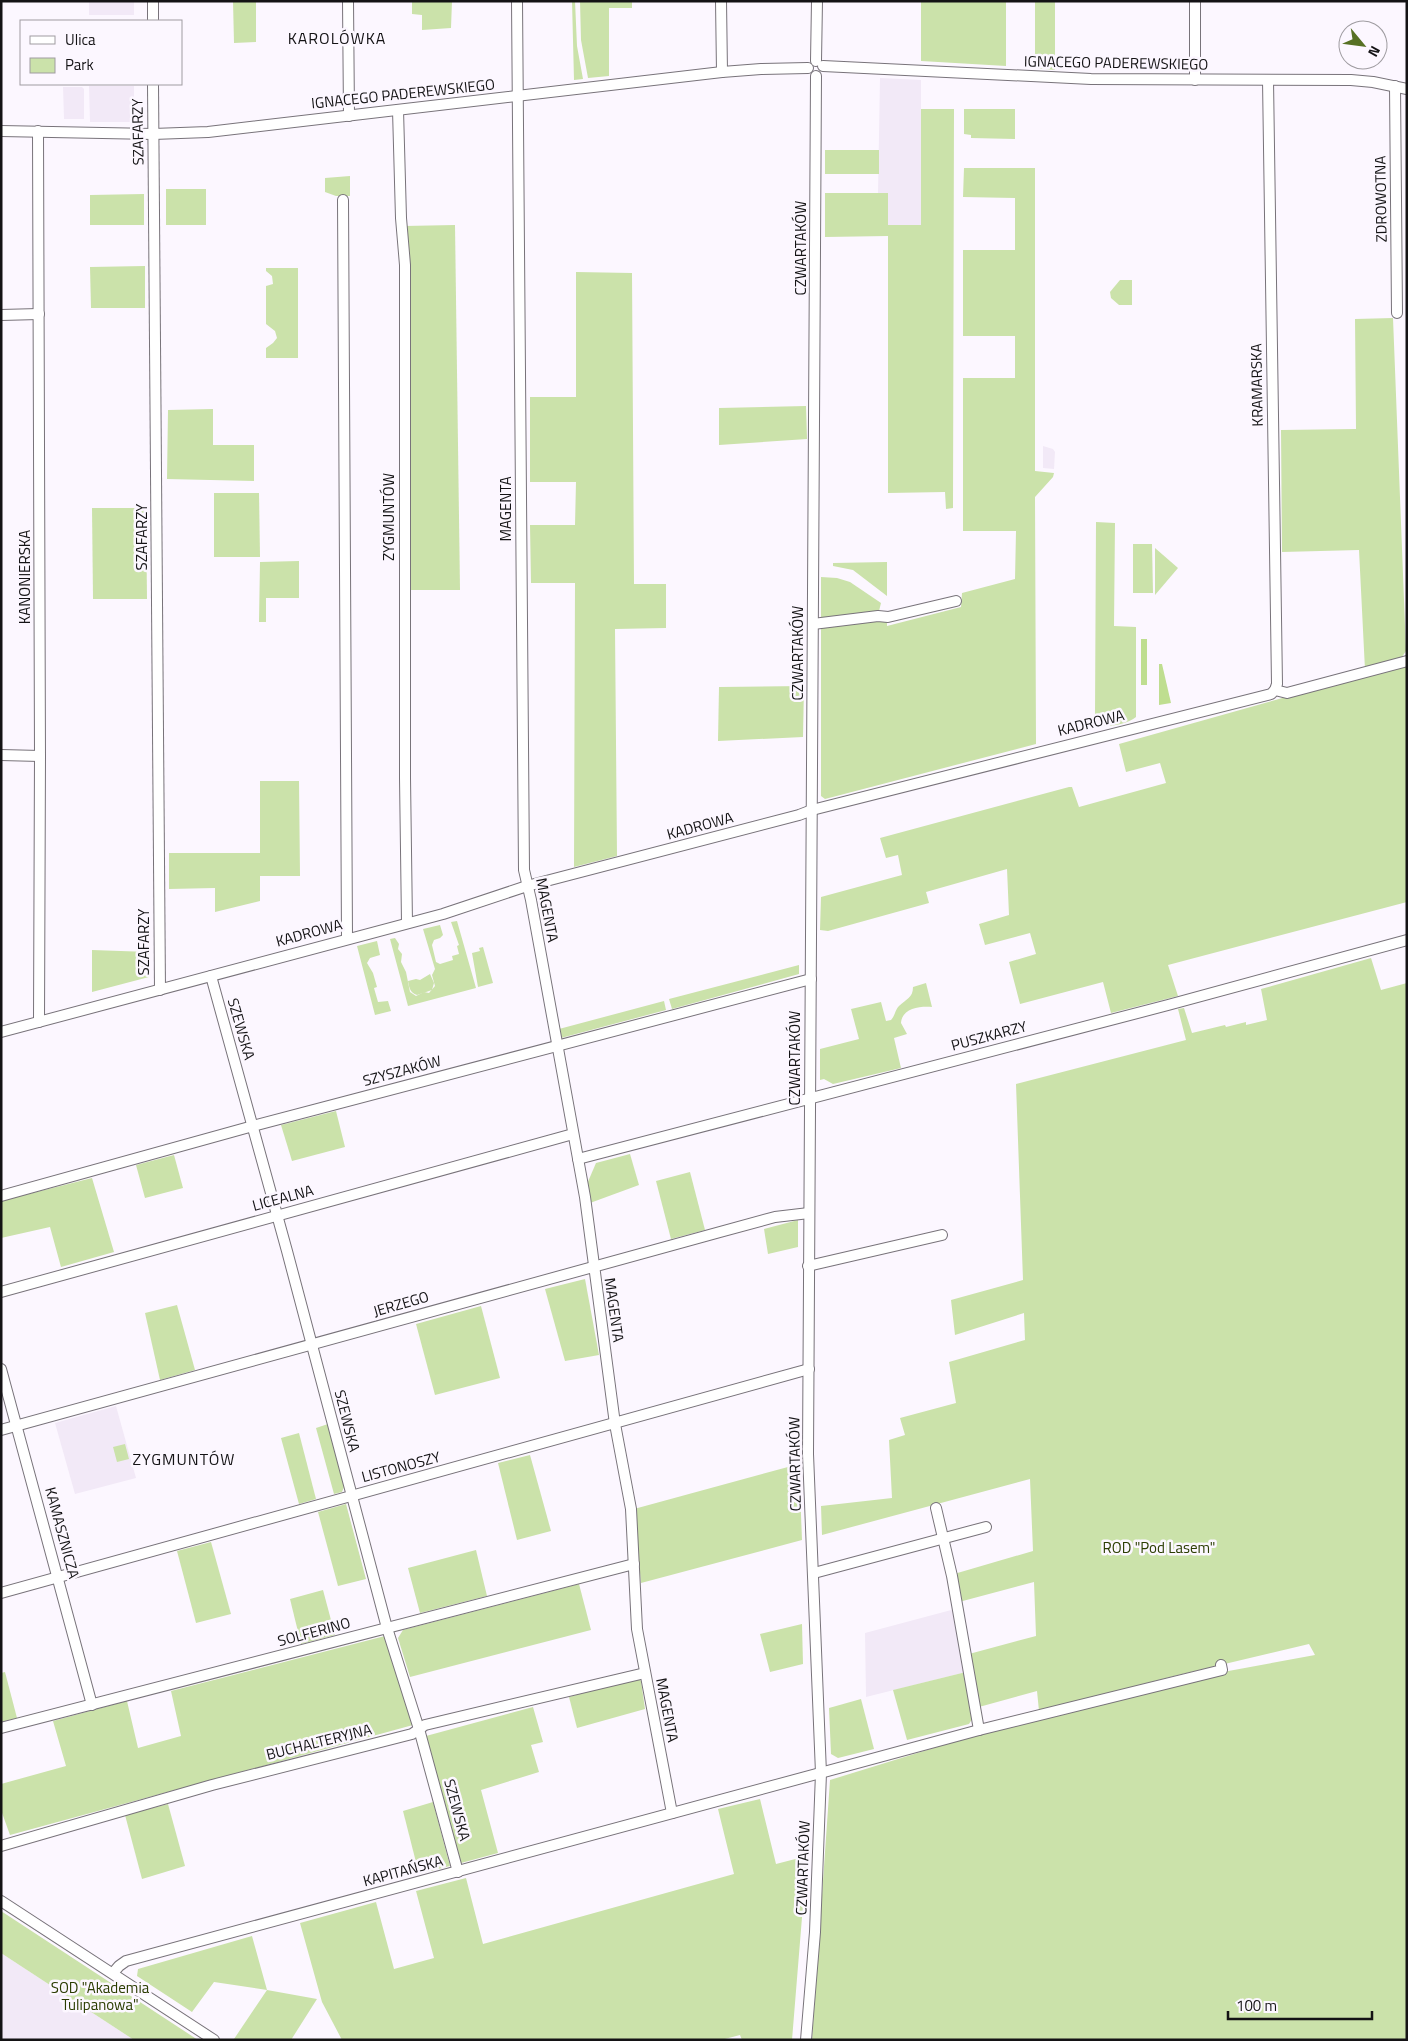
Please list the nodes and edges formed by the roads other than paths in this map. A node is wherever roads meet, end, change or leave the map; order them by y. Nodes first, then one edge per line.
1 (153, 1) edge
2 (348, 1) edge
3 (517, 1) edge
4 (721, 1) edge
5 (817, 1) edge
6 (1195, 1) edge
7 (153, 20) edge
8 (820, 63) junction
9 (808, 68) junction
10 (722, 72) junction
11 (816, 76) junction
12 (1195, 80) junction
13 (1268, 80) junction
14 (153, 85) edge
15 (1394, 86) junction
16 (1407, 89) edge
17 (519, 96) junction
18 (398, 110) junction
19 (349, 116) junction
20 (1, 130) edge
21 (38, 131) junction
22 (153, 134) junction
23 (344, 200) dead end
24 (1397, 312) dead end
25 (39, 314) junction
26 (1, 315) edge
27 (956, 602) dead end
28 (813, 624) junction
29 (1407, 661) edge
30 (1275, 690) junction
31 (1, 755) edge
32 (40, 756) junction
33 (812, 810) junction
34 (527, 886) junction
35 (407, 923) junction
36 (347, 938) junction
37 (1407, 940) edge
38 (211, 976) junction
39 (811, 979) junction
40 (160, 990) junction
41 (39, 1022) junction
42 (1, 1032) edge
43 (557, 1046) junction
44 (810, 1099) junction
45 (253, 1126) junction
46 (573, 1134) junction
47 (578, 1158) junction
48 (1, 1196) edge
49 (809, 1213) junction
50 (277, 1216) junction
51 (942, 1234) dead end
52 (808, 1266) junction
53 (593, 1267) junction
54 (1, 1292) edge
55 (312, 1345) junction
56 (1, 1369) edge
57 (809, 1369) junction
58 (615, 1424) junction
59 (18, 1426) junction
60 (1, 1430) edge
61 (351, 1496) junction
62 (936, 1508) dead end
63 (986, 1527) dead end
64 (944, 1538) junction
65 (634, 1564) junction
66 (814, 1573) junction
67 (58, 1577) junction
68 (1, 1593) edge
69 (387, 1628) junction
70 (1221, 1665) dead end
71 (645, 1673) junction
72 (92, 1705) junction
73 (1, 1728) edge
74 (419, 1729) junction
75 (979, 1730) junction
76 (821, 1773) junction
77 (672, 1813) junction
78 (1, 1846) edge
79 (458, 1872) junction
80 (1, 1901) edge
81 (113, 1973) junction
82 (214, 2040) edge
83 (806, 2040) edge

1 - 7 street
2 - 19 street
3 - 17 street, MAGENTA
4 - 10 street
5 - 8 street
6 - 12 street
8 - 9 street
8 - 11 street
8 - 12 street, IGNACEGO PADEREWSKIEGO
9 - 10 street, IGNACEGO PADEREWSKIEGO
9 - 11 street
10 - 17 street, IGNACEGO PADEREWSKIEGO
11 - 28 street, CZWARTAKÓW
12 - 13 street, IGNACEGO PADEREWSKIEGO
13 - 15 street, IGNACEGO PADEREWSKIEGO
13 - 30 street, KRAMARSKA
14 - 22 street, SZAFARZY
15 - 16 street, IGNACEGO PADEREWSKIEGO
15 - 24 street, ZDROWOTNA
17 - 18 street, IGNACEGO PADEREWSKIEGO
17 - 34 street, MAGENTA
18 - 19 street, IGNACEGO PADEREWSKIEGO
18 - 35 street, ZYGMUNTÓW
19 - 22 street, IGNACEGO PADEREWSKIEGO
20 - 21 street, IGNACEGO PADEREWSKIEGO
21 - 22 street, IGNACEGO PADEREWSKIEGO
21 - 25 street, KANONIERSKA
22 - 40 street, SZAFARZY
23 - 36 street
25 - 26 street
25 - 32 street, KANONIERSKA
27 - 28 street
28 - 33 street, CZWARTAKÓW
29 - 30 street, KADROWA
30 - 33 street, KADROWA
31 - 32 street
32 - 41 street, KANONIERSKA
33 - 34 street, KADROWA
33 - 39 street, CZWARTAKÓW
34 - 35 street, KADROWA
34 - 43 street, MAGENTA
35 - 36 street, KADROWA
36 - 38 street, KADROWA
37 - 44 street, PUSZKARZY
38 - 40 street, KADROWA
38 - 45 street, SZEWSKA
39 - 43 street, SZYSZAKÓW
39 - 44 street, CZWARTAKÓW
40 - 41 street, KADROWA
41 - 42 street, KADROWA
43 - 45 street, SZYSZAKÓW
43 - 46 street, MAGENTA
44 - 47 street, PUSZKARZY
44 - 49 street, CZWARTAKÓW
45 - 48 street, SZYSZAKÓW
45 - 50 street, SZEWSKA
46 - 47 street, MAGENTA
46 - 50 street, LICEALNA
47 - 53 street, MAGENTA
49 - 52 street, CZWARTAKÓW
49 - 53 street, JERZEGO
50 - 54 street, LICEALNA
50 - 55 street, SZEWSKA
51 - 52 street
52 - 57 street, CZWARTAKÓW
53 - 55 street, JERZEGO
53 - 58 street, MAGENTA
55 - 59 street, JERZEGO
55 - 61 street, SZEWSKA
56 - 59 street, KAMASZNICZA
57 - 58 street, LISTONOSZY
57 - 66 street, CZWARTAKÓW
58 - 61 street, LISTONOSZY
58 - 65 street, MAGENTA
59 - 60 street, JERZEGO
59 - 67 street, KAMASZNICZA
61 - 67 street, LISTONOSZY
61 - 69 street, SZEWSKA
62 - 64 street
63 - 64 street
64 - 66 street
64 - 75 street
65 - 69 street, SOLFERINO
65 - 71 street, MAGENTA
66 - 76 street, CZWARTAKÓW
67 - 68 street, LISTONOSZY
67 - 72 street, KAMASZNICZA
69 - 72 street, SOLFERINO
69 - 74 street, SZEWSKA
70 - 75 street, KAPITAŃSKA
71 - 74 street, BUCHALTERYJNA
71 - 77 street, MAGENTA
72 - 73 street, SOLFERINO
74 - 78 street, BUCHALTERYJNA
74 - 79 street, SZEWSKA
75 - 76 street, KAPITAŃSKA
76 - 77 street, KAPITAŃSKA
76 - 83 street, CZWARTAKÓW
77 - 79 street, KAPITAŃSKA
79 - 81 street, KAPITAŃSKA
80 - 81 street
81 - 82 street

